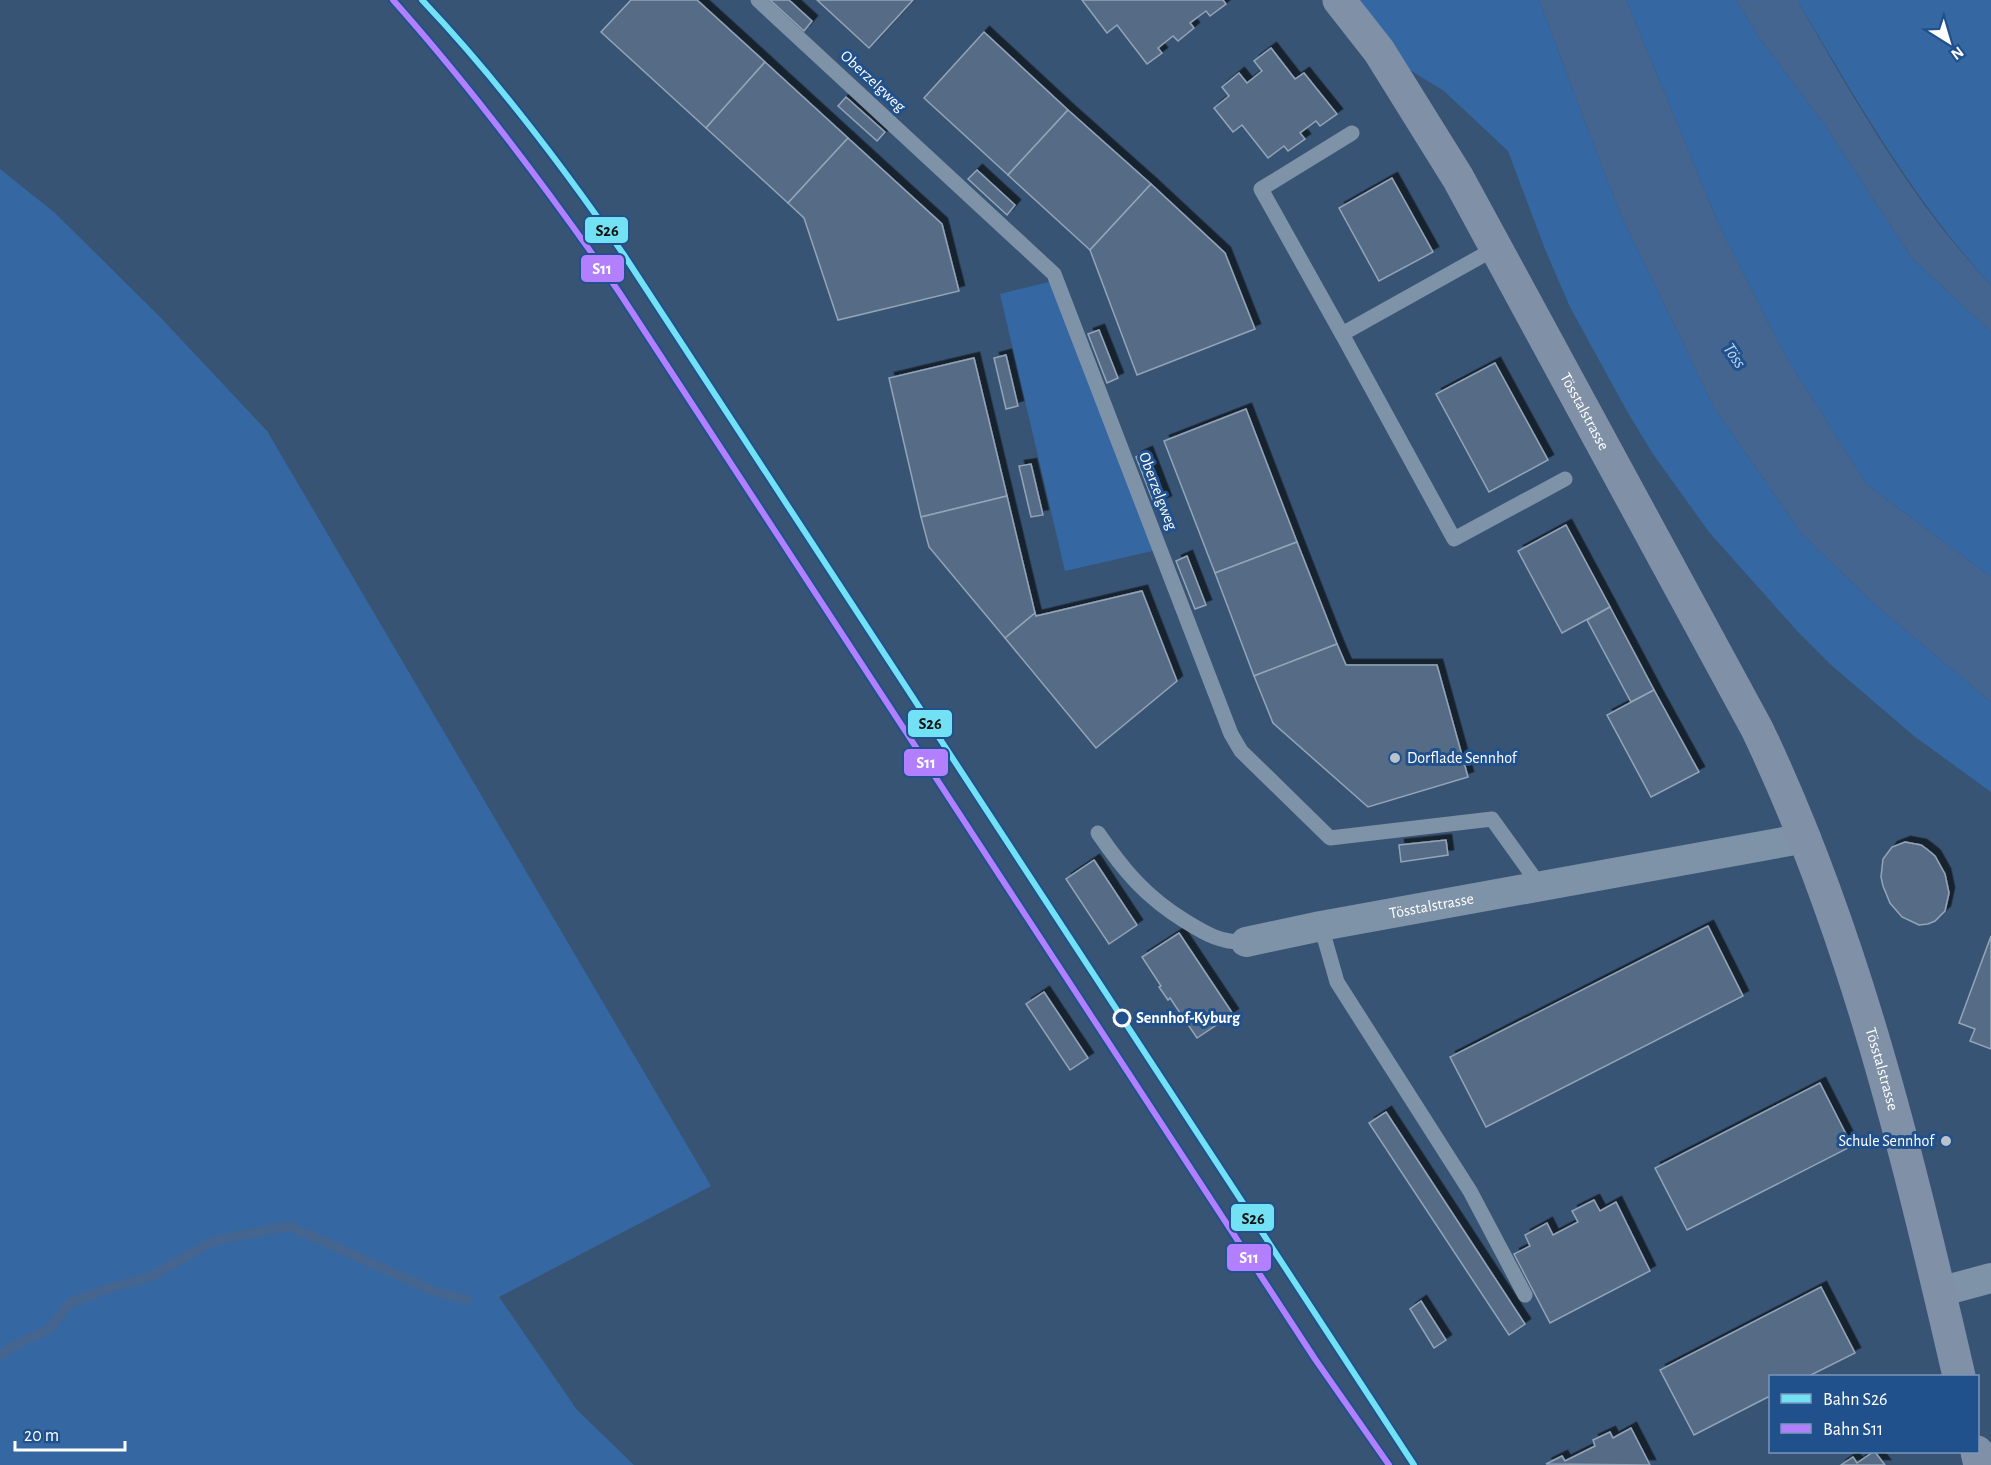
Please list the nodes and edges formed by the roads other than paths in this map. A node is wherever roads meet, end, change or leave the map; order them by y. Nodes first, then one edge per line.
1 (758, 0) edge
2 (1339, 0) edge
3 (1352, 133) dead end
4 (1496, 248) junction
5 (1342, 334) junction
6 (1565, 479) dead end
7 (1098, 833) dead end
8 (1806, 838) junction
9 (1540, 886) junction
10 (1322, 926) junction
11 (1246, 942) joint
12 (1991, 1278) edge
13 (1939, 1292) junction
14 (1525, 1295) dead end
15 (1959, 1375) edge

1 - 9 lane, Oberzelgweg
2 - 4 main road, Tösstalstrasse
3 - 5 lane
4 - 5 lane
4 - 8 main road, Tösstalstrasse
5 - 6 lane
7 - 11 lane, Tösstalstrasse
8 - 9 street, Tösstalstrasse
8 - 13 main road, Tösstalstrasse
9 - 10 street, Tösstalstrasse
10 - 11 street, Tösstalstrasse
10 - 14 lane
12 - 13 street
13 - 15 main road, Tösstalstrasse

